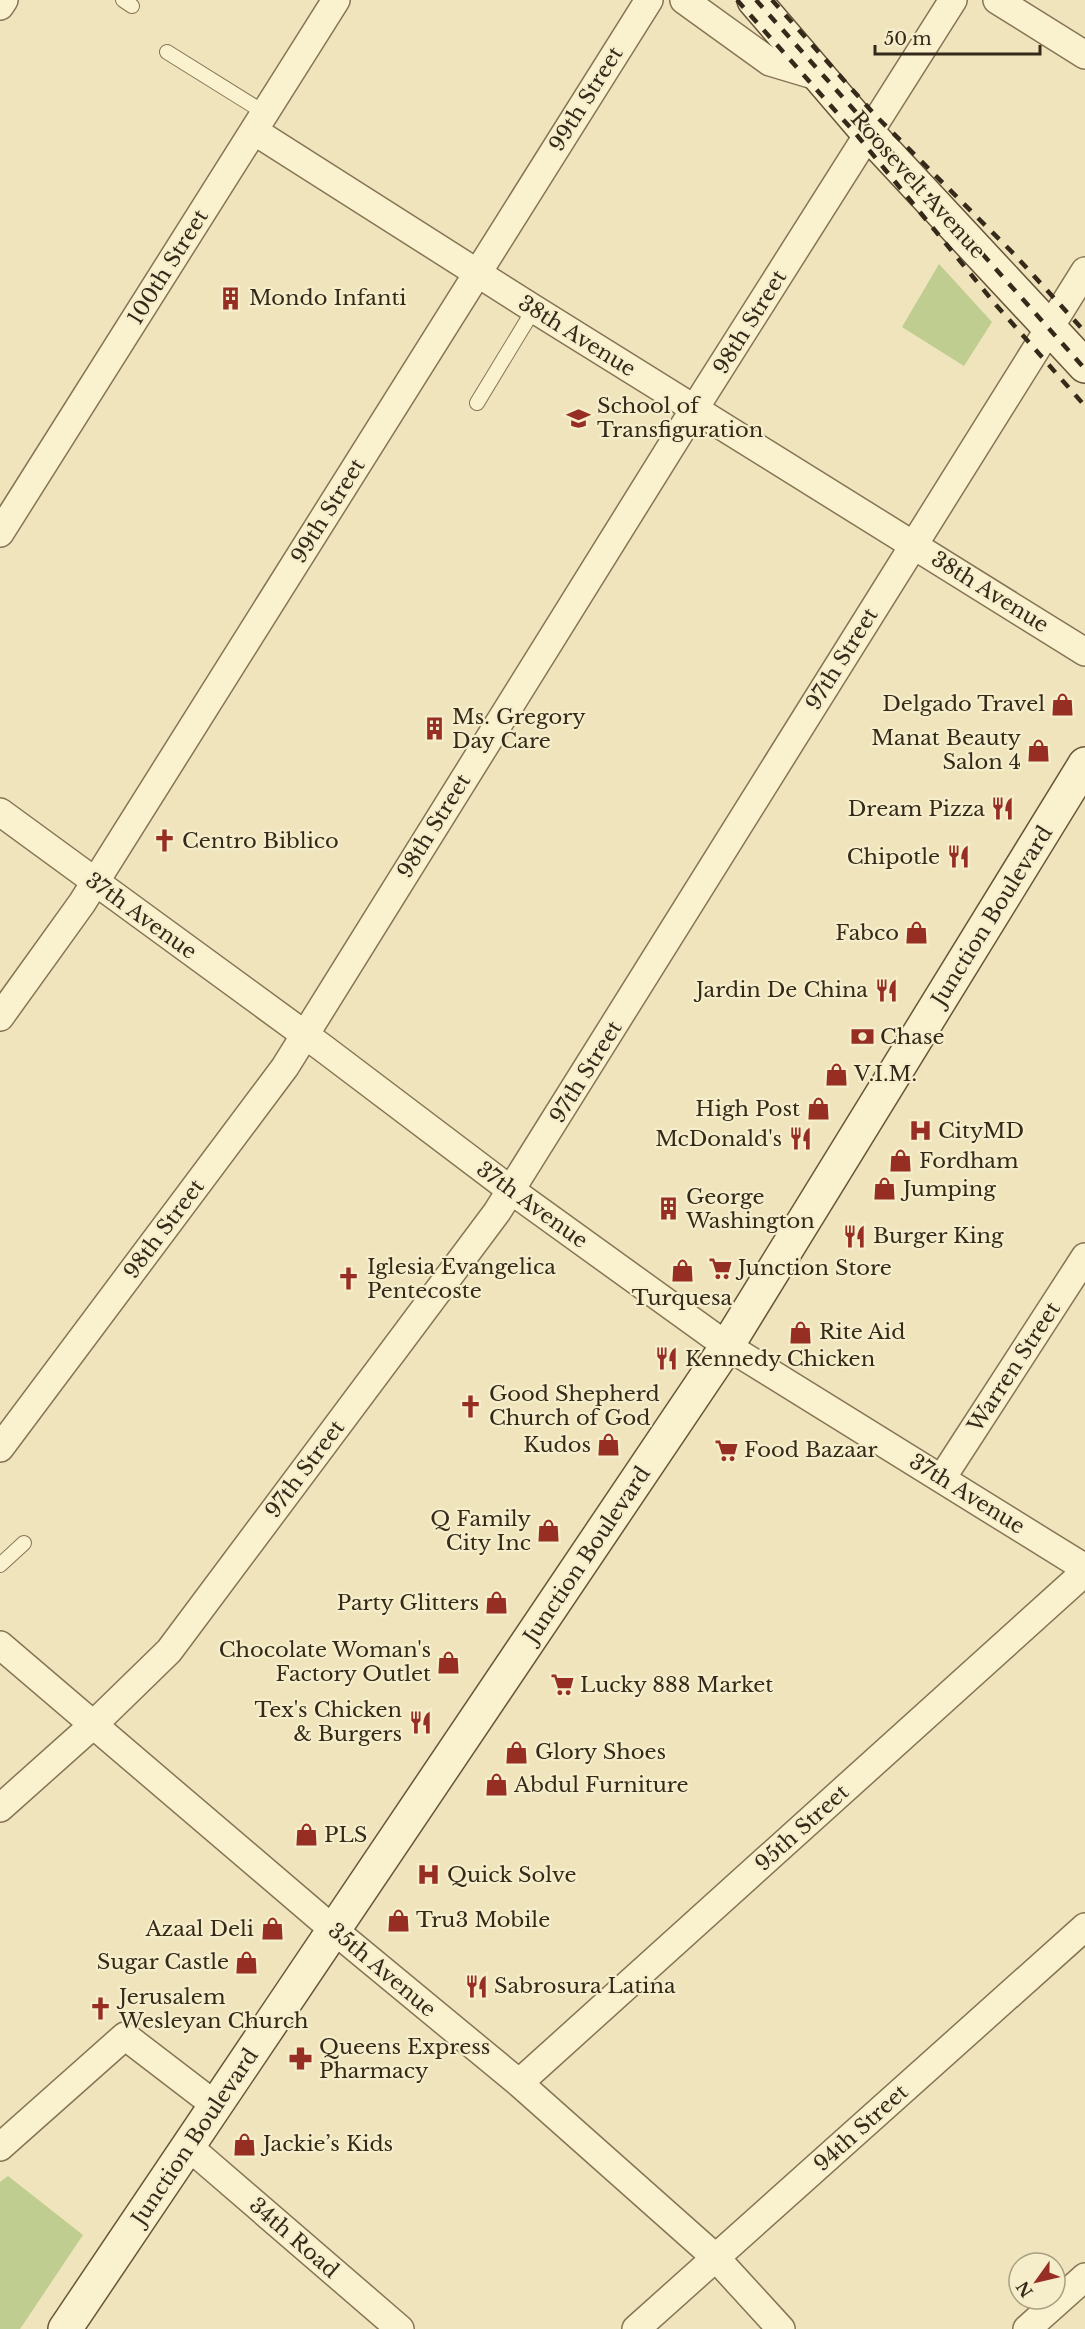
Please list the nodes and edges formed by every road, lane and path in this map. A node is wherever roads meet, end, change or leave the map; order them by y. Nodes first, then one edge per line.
1 (4, 0) edge
2 (336, 0) edge
3 (649, 0) edge
4 (684, 0) edge
5 (754, 0) edge
6 (953, 0) edge
7 (997, 0) edge
8 (0, 6) edge
9 (167, 52) dead end
10 (1085, 55) edge
11 (820, 77) junction
12 (260, 122) junction
13 (868, 133) junction
14 (1085, 271) edge
15 (477, 273) junction
16 (534, 309) junction
17 (1050, 328) junction
18 (1085, 366) edge
19 (477, 403) dead end
20 (695, 410) junction
21 (0, 533) edge
22 (913, 545) junction
23 (1085, 652) edge
24 (1085, 764) edge
25 (0, 812) edge
26 (95, 882) junction
27 (0, 1017) edge
28 (304, 1035) junction
29 (512, 1191) junction
30 (1085, 1257) edge
31 (727, 1346) junction
32 (0, 1448) edge
33 (942, 1478) junction
34 (24, 1544) dead end
35 (0, 1565) edge
36 (1085, 1570) edge
37 (0, 1645) edge
38 (93, 1725) junction
39 (0, 1808) edge
40 (1085, 1927) edge
41 (335, 1931) junction
42 (519, 2083) junction
43 (215, 2105) junction
44 (0, 2147) edge
45 (189, 2147) junction
46 (716, 2258) junction
47 (1085, 2277) edge
48 (65, 2329) edge
49 (400, 2329) edge
50 (636, 2329) edge
51 (781, 2329) edge
52 (1027, 2329) edge

1 - 8 street
2 - 12 street, 100th Street
3 - 15 street, 99th Street
4 - 11 street
5 - 11 main road, Roosevelt Avenue
6 - 13 street, 98th Street
7 - 10 street
9 - 12 lane
11 - 13 main road, Roosevelt Avenue
12 - 15 street, 38th Avenue
12 - 21 street, 100th Street
13 - 17 main road, Roosevelt Avenue
13 - 20 street, 98th Street
14 - 17 street, 97th Street
15 - 16 street, 38th Avenue
15 - 26 street, 99th Street
16 - 19 lane
16 - 20 street, 38th Avenue
17 - 18 main road, Roosevelt Avenue
17 - 22 street, 97th Street
20 - 22 street, 38th Avenue
20 - 28 street, 98th Street
22 - 23 street, 38th Avenue
22 - 29 street, 97th Street
24 - 31 main road, Junction Boulevard
25 - 26 street, 37th Avenue
26 - 27 street, 99th Street
26 - 28 street, 37th Avenue
28 - 29 street, 37th Avenue
28 - 32 street, 98th Street
29 - 31 street, 37th Avenue
29 - 38 street, 97th Street
30 - 33 street, Warren Street
31 - 33 street, 37th Avenue
31 - 41 main road, Junction Boulevard
33 - 36 street, 37th Avenue
34 - 35 lane
36 - 42 street, 95th Street
37 - 38 street, 35th Avenue
38 - 39 street, 97th Street
38 - 41 street, 35th Avenue
40 - 46 street, 94th Street
41 - 42 street, 35th Avenue
41 - 43 main road, Junction Boulevard
42 - 46 street, 35th Avenue
43 - 44 street
43 - 45 main road, Junction Boulevard
45 - 48 main road, Junction Boulevard
45 - 49 street, 34th Road
46 - 50 street, 94th Street
46 - 51 street, 35th Avenue
47 - 52 street

